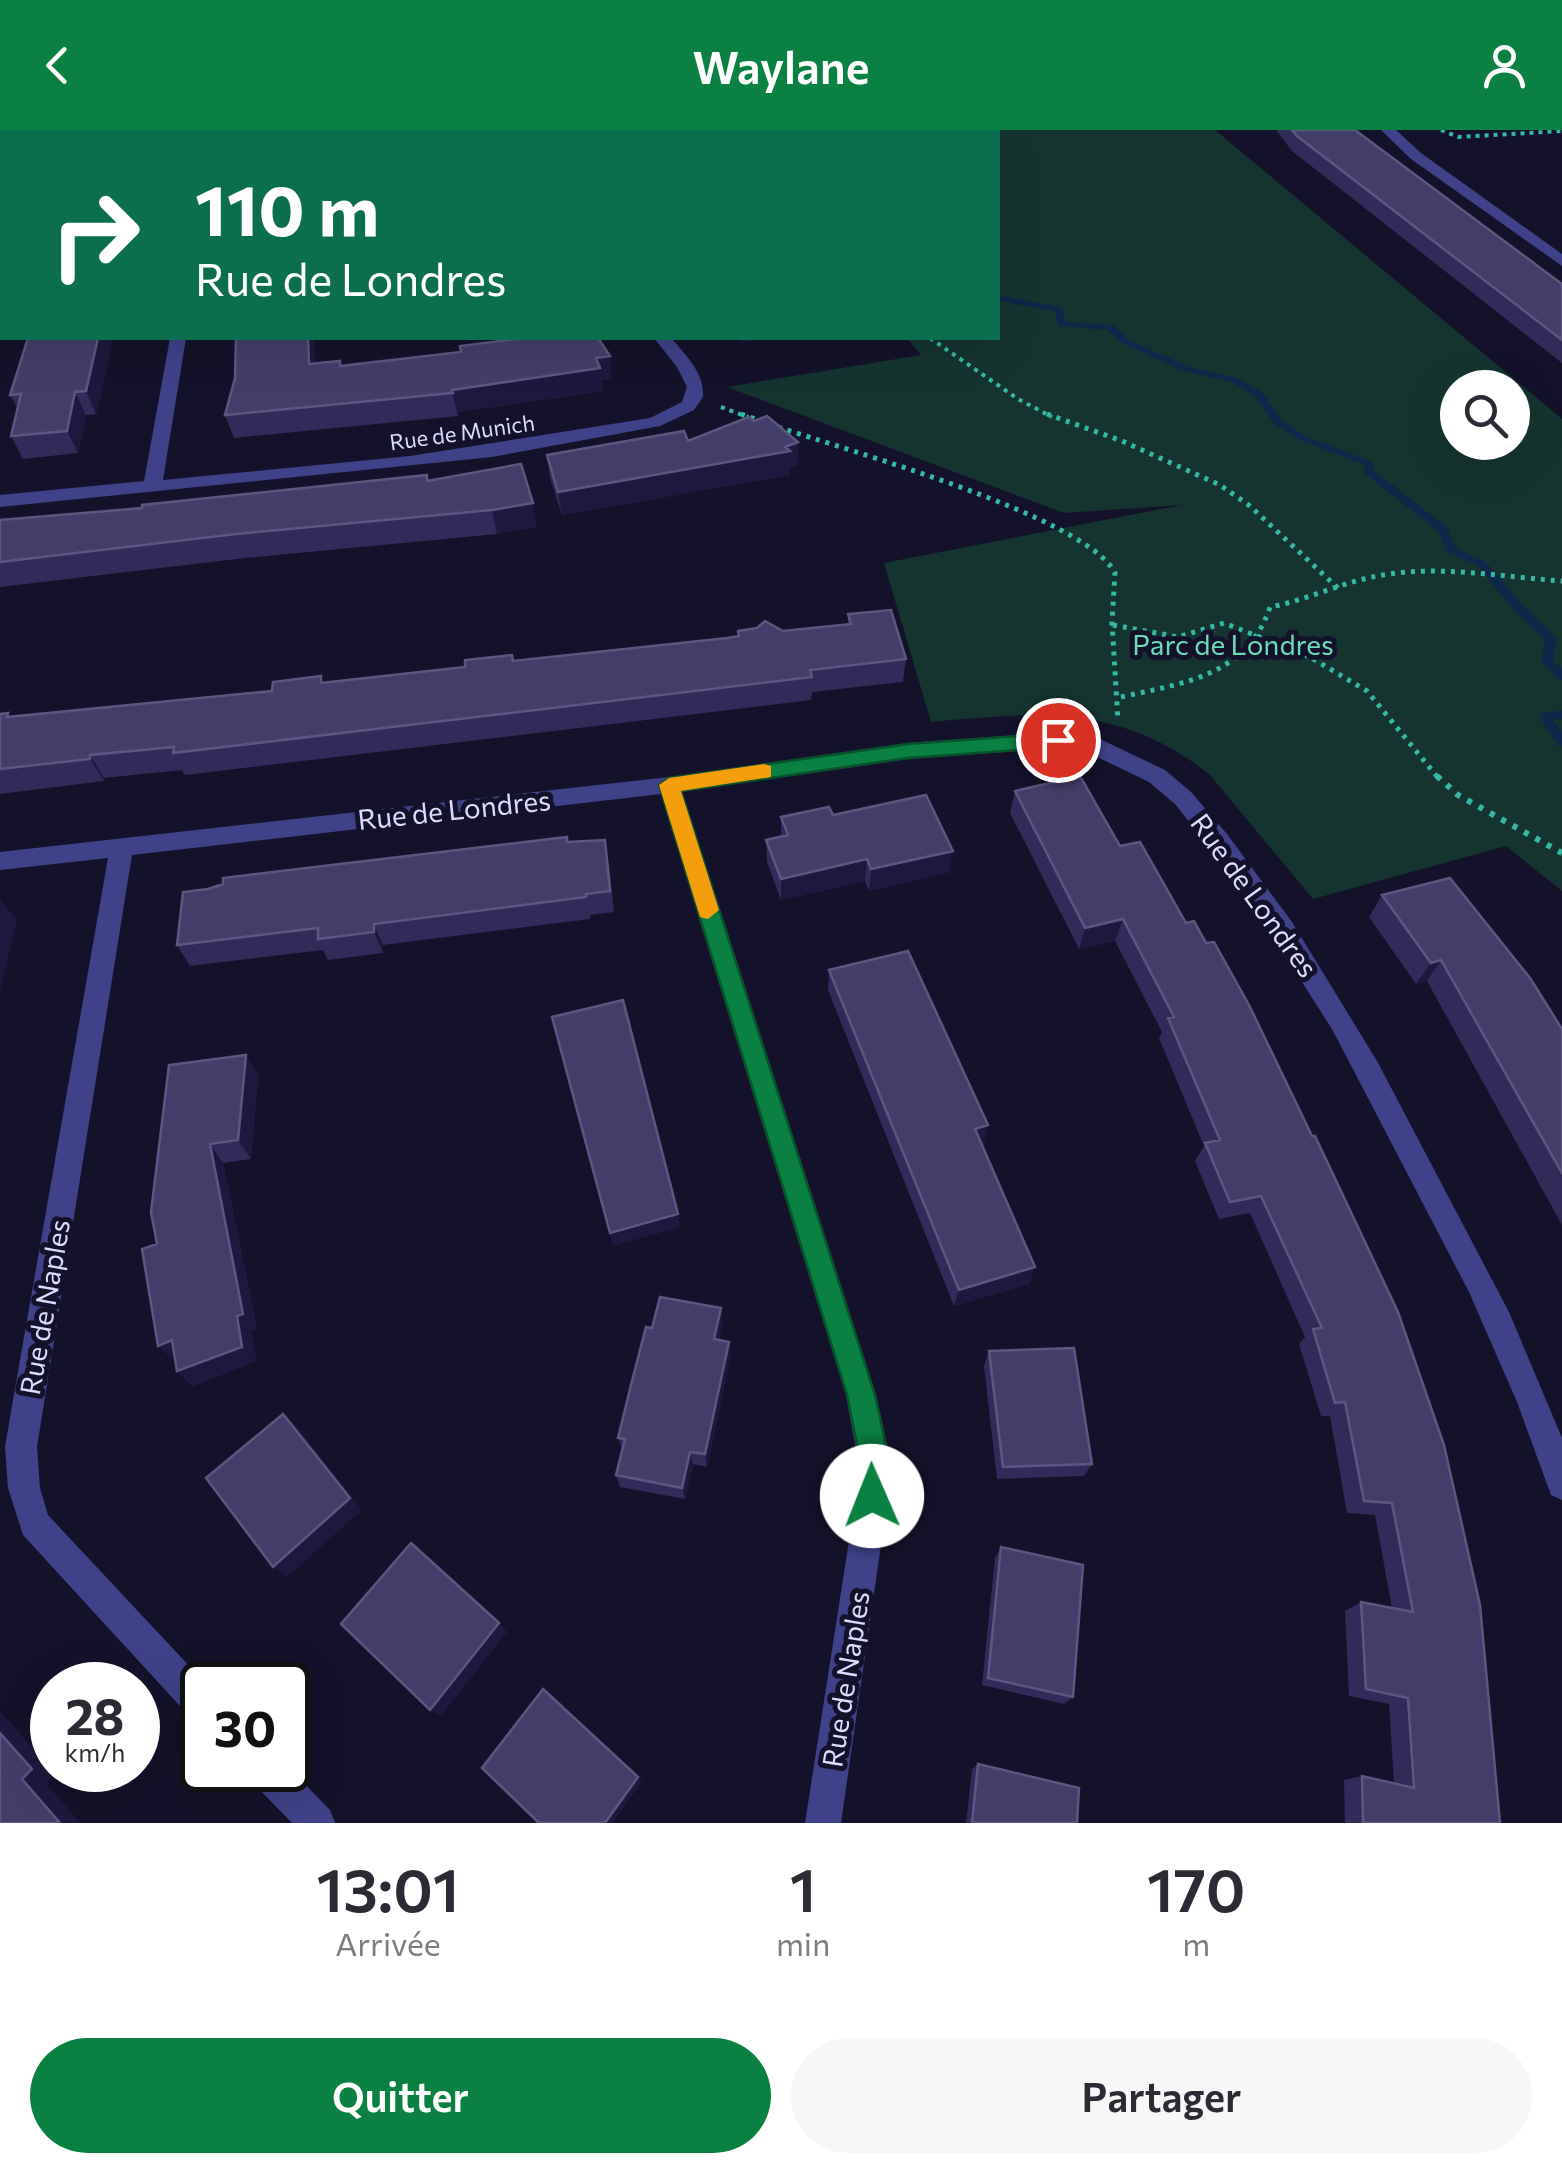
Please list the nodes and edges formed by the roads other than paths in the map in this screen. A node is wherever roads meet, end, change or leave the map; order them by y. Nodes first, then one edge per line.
1 (1388, 130) edge
2 (1562, 261) edge
3 (178, 340) edge
4 (664, 340) edge
5 (153, 484) junction
6 (0, 501) edge
7 (669, 785) junction
8 (122, 847) junction
9 (0, 861) edge
10 (1562, 1484) edge
11 (180, 1681) edge
12 (287, 1792) edge
13 (317, 1823) edge
14 (823, 1823) edge

1 - 2 street
3 - 5 street
4 - 5 street, Rue de Munich
5 - 6 street, Rue de Munich
7 - 8 street, Rue de Londres
7 - 10 street, Rue de Londres
7 - 14 street, Rue de Naples
8 - 9 street, Rue de Londres
8 - 11 street, Rue de Naples
12 - 13 street

